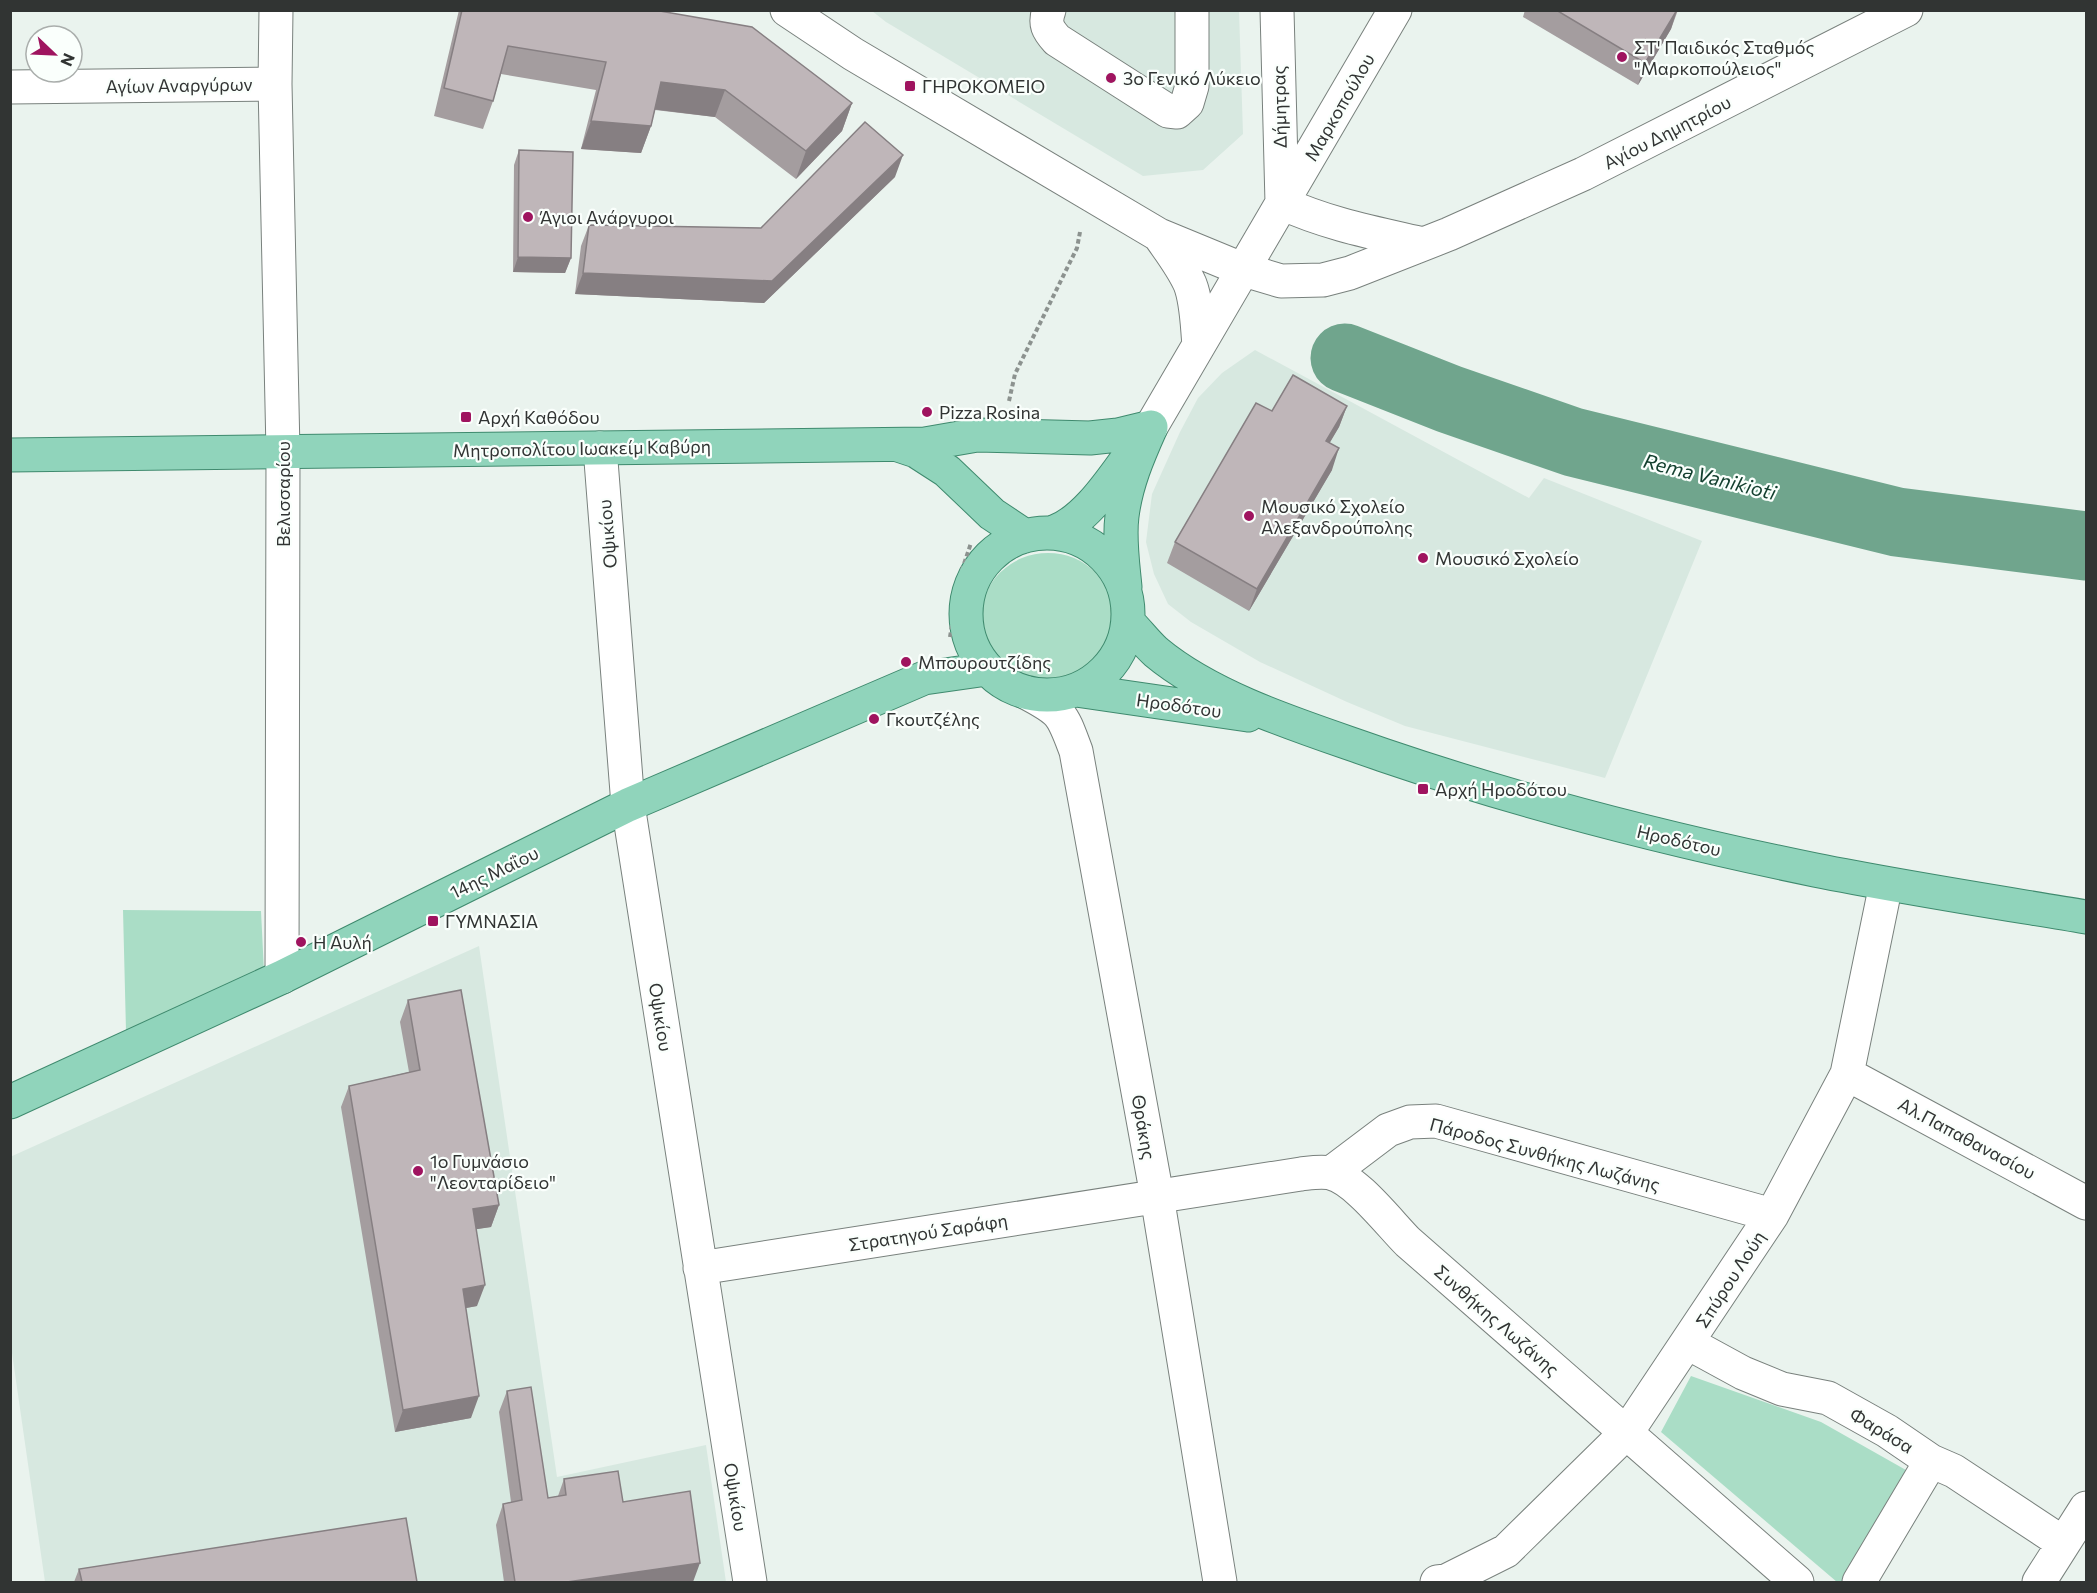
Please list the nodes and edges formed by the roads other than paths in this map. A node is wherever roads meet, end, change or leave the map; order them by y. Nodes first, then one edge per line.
1 (276, 10) edge
2 (787, 10) edge
3 (1049, 10) edge
4 (1192, 10) edge
5 (1277, 10) edge
6 (1395, 10) edge
7 (1906, 10) edge
8 (275, 84) junction
9 (10, 87) edge
10 (1282, 203) junction
11 (1159, 235) junction
12 (1423, 244) junction
13 (1244, 270) junction
14 (1199, 345) junction
15 (1151, 427) junction
16 (897, 444) junction
17 (600, 448) junction
18 (283, 452) junction
19 (10, 454) edge
20 (1039, 534) junction
21 (1125, 590) junction
22 (1128, 622) junction
23 (987, 669) junction
24 (1076, 690) junction
25 (1027, 693) junction
26 (1282, 720) junction
27 (628, 806) junction
28 (1886, 884) junction
29 (2086, 917) edge
30 (282, 977) junction
31 (1847, 1074) junction
32 (10, 1102) edge
33 (1331, 1173) junction
34 (1157, 1196) junction
35 (2086, 1203) edge
36 (1772, 1215) junction
37 (700, 1269) junction
38 (1688, 1343) junction
39 (1627, 1432) junction
40 (1931, 1461) junction
41 (2086, 1508) edge
42 (2063, 1544) junction
43 (750, 1582) edge
44 (1220, 1582) edge
45 (1437, 1582) edge
46 (1797, 1582) edge
47 (1858, 1582) edge
48 (2039, 1582) edge

1 - 8 street, Βελισσαρίου
2 - 11 street, Αγίου Δημητρίου
3 - 4 street
5 - 10 street, Δήμητρας
6 - 10 street, Μαρκοπούλου
7 - 12 street, Αγίου Δημητρίου
8 - 9 street, Αγίων Αναργύρων
8 - 18 street, Βελισσαρίου
10 - 12 street
10 - 13 street, Μαρκοπούλου
11 - 13 street, Αγίου Δημητρίου
11 - 14 street
12 - 13 street, Αγίου Δημητρίου
13 - 14 street, Μαρκοπούλου
14 - 15 street, Μαρκοπούλου
15 - 16 main road, Μητροπολίτου Ιωακείμ Καβύρη
15 - 20 main road
15 - 21 main road
16 - 17 main road, Μητροπολίτου Ιωακείμ Καβύρη
16 - 20 main road
17 - 18 main road, Μητροπολίτου Ιωακείμ Καβύρη
17 - 27 street, Οψικίου
18 - 19 main road, Μητροπολίτου Ιωακείμ Καβύρη
18 - 30 street, Βελισσαρίου
20 - 21 main road
20 - 23 main road
21 - 22 main road
22 - 24 main road
22 - 26 main road, Ηροδότου
23 - 25 main road
23 - 27 main road, 14ης Μαΐου
24 - 25 main road
24 - 26 main road, Ηροδότου
25 - 34 street, Θράκης
26 - 28 main road, Ηροδότου
27 - 30 main road, 14ης Μαΐου
27 - 37 street, Οψικίου
28 - 29 main road, Ηροδότου
28 - 31 street, Σπύρου Λούη
30 - 32 main road, 14ης Μαΐου
31 - 35 street, Αλ.Παπαθανασίου
31 - 36 street, Σπύρου Λούη
33 - 34 street
33 - 36 street, Πάροδος Συνθήκης Λωζάνης
33 - 39 street, Συνθήκης Λωζάνης
34 - 37 street, Στρατηγού Σαράφη
34 - 44 street, Θράκης
36 - 38 street, Σπύρου Λούη
37 - 43 street, Οψικίου
38 - 39 street, Σπύρου Λούη
38 - 40 street, Φαράσα
39 - 45 street, Σπύρου Λούη
39 - 46 street, Συνθήκης Λωζάνης
40 - 42 street, Φαράσα
40 - 47 street
41 - 42 street
42 - 48 street

